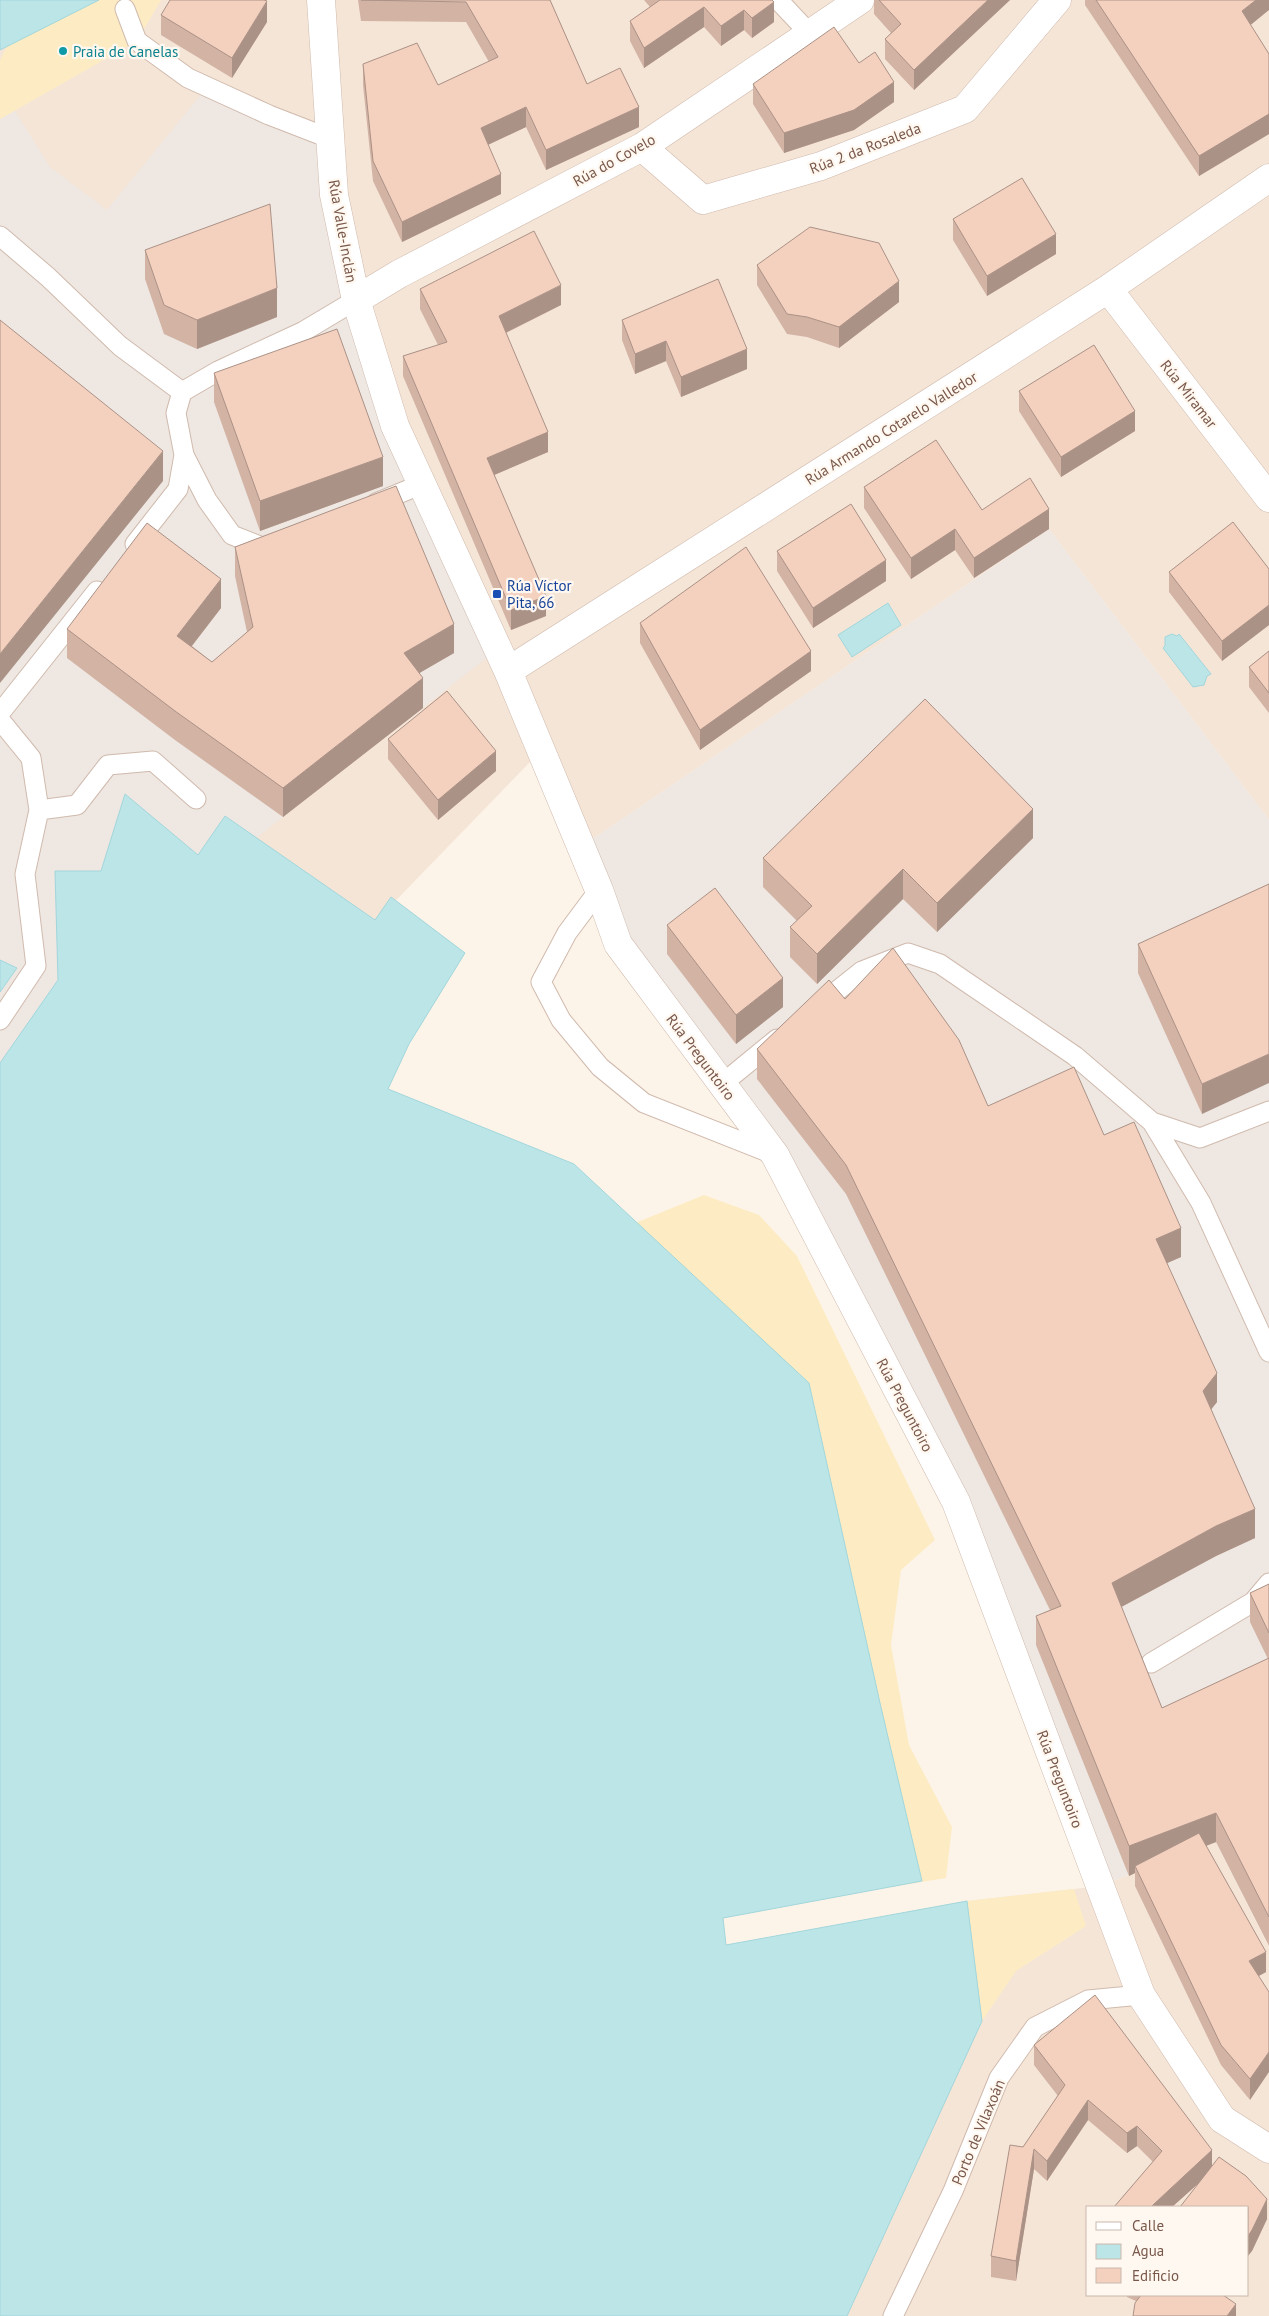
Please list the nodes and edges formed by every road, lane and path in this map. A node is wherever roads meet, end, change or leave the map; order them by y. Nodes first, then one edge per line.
1 (322, 0) edge
2 (778, 0) edge
3 (860, 0) edge
4 (1056, 0) edge
5 (125, 9) dead end
6 (810, 34) junction
7 (331, 139) junction
8 (642, 147) junction
9 (1269, 178) edge
10 (0, 236) edge
11 (1108, 290) junction
12 (356, 300) junction
13 (182, 392) junction
14 (184, 455) junction
15 (422, 484) junction
16 (1269, 498) edge
17 (357, 510) edge
18 (293, 536) edge
19 (122, 559) edge
20 (110, 574) edge
21 (508, 671) junction
22 (0, 713) edge
23 (0, 720) edge
24 (196, 800) dead end
25 (39, 810) junction
26 (599, 890) junction
27 (803, 1019) edge
28 (0, 1020) edge
29 (788, 1031) edge
30 (722, 1084) junction
31 (1269, 1111) edge
32 (1152, 1122) junction
33 (775, 1155) junction
34 (1269, 1352) edge
35 (1269, 1583) edge
36 (1151, 1663) dead end
37 (1141, 1995) junction
38 (1269, 2149) edge
39 (893, 2316) edge

1 - 7 street, Rúa Valle-Inclán
2 - 6 lane
3 - 6 street, Rúa do Covelo
4 - 8 street, Rúa 2 da Rosaleda
5 - 7 lane
6 - 8 street, Rúa do Covelo
7 - 12 street, Rúa Valle-Inclán
8 - 12 street, Rúa do Covelo
9 - 11 street, Rúa Armando Cotarelo Valledor
10 - 13 lane
11 - 16 street, Rúa Miramar
11 - 21 street, Rúa Armando Cotarelo Valledor
12 - 13 lane
12 - 15 street, Rúa Valle-Inclán
13 - 14 lane
14 - 18 lane
14 - 19 lane
15 - 17 lane
15 - 21 street, Rúa Preguntoiro
20 - 22 lane
21 - 26 street, Rúa Preguntoiro
23 - 25 lane
24 - 25 lane
25 - 28 lane
26 - 30 street, Rúa Preguntoiro
26 - 33 lane
27 - 32 lane
29 - 30 lane
30 - 33 street, Rúa Preguntoiro
31 - 32 lane
32 - 34 lane
33 - 37 street, Rúa Preguntoiro
35 - 36 lane
37 - 38 street, Rúa Preguntoiro
37 - 39 lane, Porto de Vilaxoán

